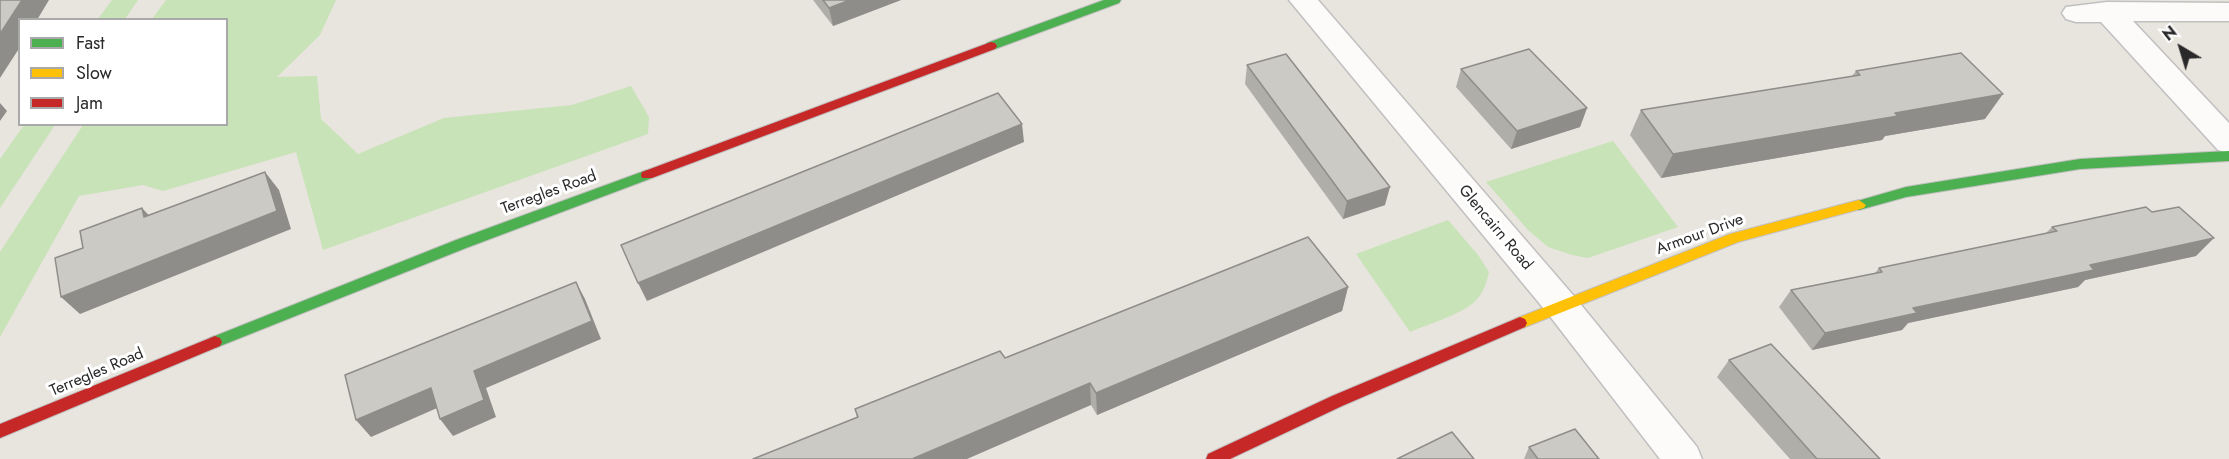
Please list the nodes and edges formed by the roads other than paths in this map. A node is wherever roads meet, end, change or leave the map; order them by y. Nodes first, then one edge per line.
1 (1114, 0) edge
2 (1303, 0) edge
3 (2107, 11) junction
4 (2229, 12) edge
5 (2076, 13) dead end
6 (2229, 142) edge
7 (2229, 156) edge
8 (1561, 305) junction
9 (0, 431) edge
10 (1214, 459) edge
11 (1683, 459) edge

1 - 9 street, Terregles Road
2 - 8 street, Glencairn Road
3 - 4 street
3 - 5 street
3 - 6 street
7 - 8 street, Armour Drive
8 - 10 street, Armour Drive
8 - 11 street, Glencairn Road

